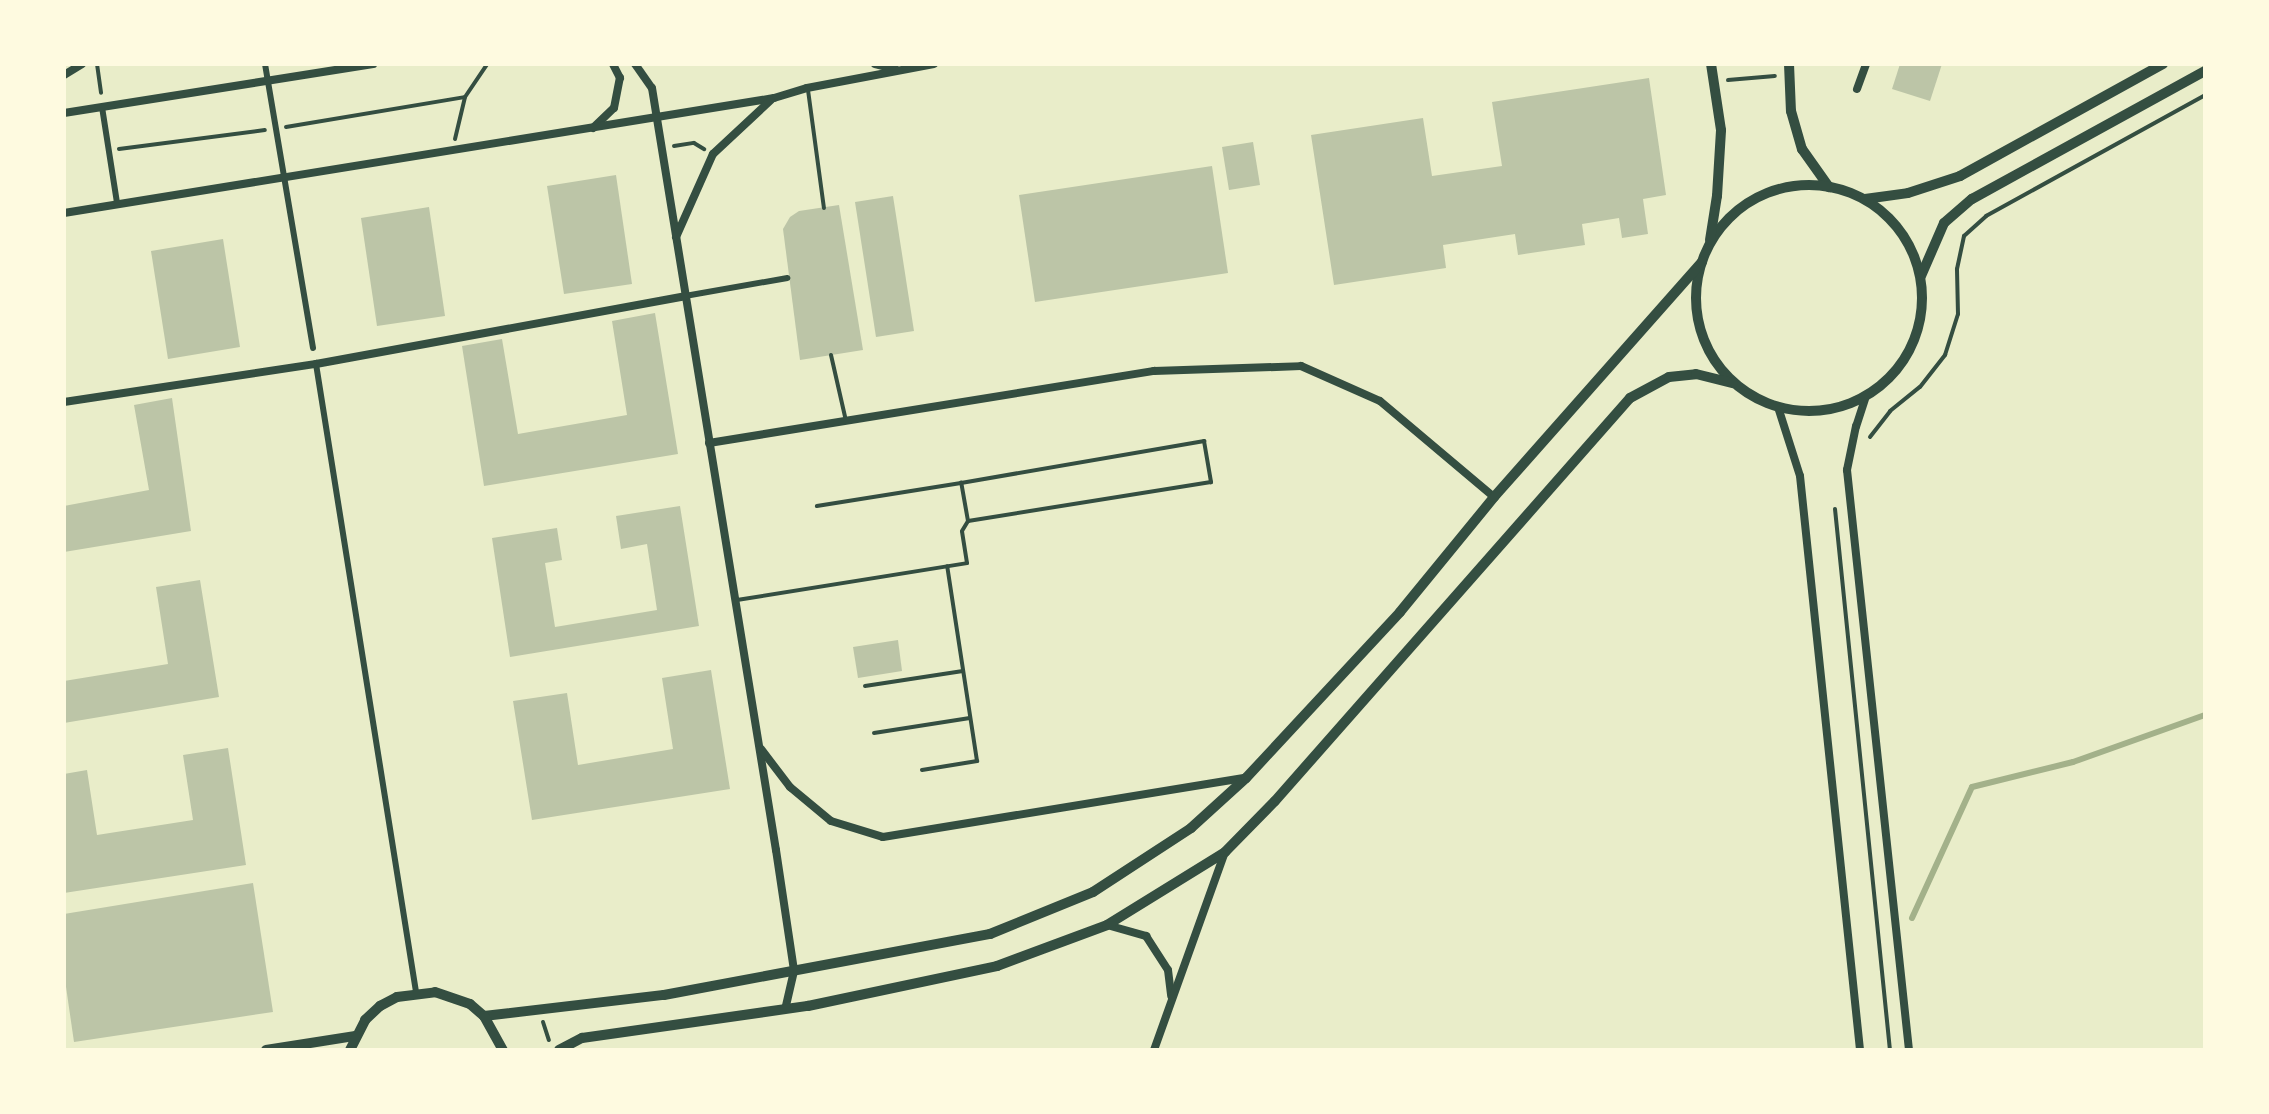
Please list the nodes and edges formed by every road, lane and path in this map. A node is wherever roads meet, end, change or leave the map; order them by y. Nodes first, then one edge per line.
1 (82, 64) edge
2 (97, 64) edge
3 (265, 64) edge
4 (373, 64) edge
5 (487, 64) edge
6 (613, 64) edge
7 (635, 64) edge
8 (875, 64) edge
9 (934, 64) edge
10 (1711, 64) edge
11 (1866, 64) edge
12 (2163, 64) edge
13 (1789, 69) edge
14 (899, 70) junction
15 (2205, 71) edge
16 (64, 75) edge
17 (268, 82) junction
18 (1714, 82) junction
19 (807, 88) junction
20 (1857, 89) dead end
21 (2205, 95) edge
22 (774, 98) junction
23 (102, 107) junction
24 (64, 113) edge
25 (657, 118) junction
26 (592, 129) junction
27 (661, 148) junction
28 (457, 149) junction
29 (713, 154) junction
30 (285, 175) junction
31 (1829, 187) junction
32 (1865, 199) junction
33 (117, 203) junction
34 (824, 208) dead end
35 (64, 213) edge
36 (676, 238) junction
37 (1708, 247) junction
38 (1702, 262) junction
39 (1921, 276) junction
40 (787, 278) dead end
41 (685, 296) junction
42 (313, 348) dead end
43 (831, 355) dead end
44 (316, 364) junction
45 (1733, 383) junction
46 (1866, 396) junction
47 (64, 402) edge
48 (1778, 407) junction
49 (846, 423) junction
50 (709, 443) junction
51 (1867, 444) dead end
52 (961, 483) junction
53 (1494, 497) junction
54 (817, 506) dead end
55 (1835, 508) dead end
56 (968, 521) junction
57 (947, 566) junction
58 (735, 600) junction
59 (963, 671) junction
60 (865, 686) dead end
61 (970, 718) junction
62 (874, 733) dead end
63 (759, 746) junction
64 (922, 770) dead end
65 (1246, 778) junction
66 (1225, 852) junction
67 (1107, 925) junction
68 (794, 971) junction
69 (416, 992) junction
70 (1172, 1000) junction
71 (785, 1009) junction
72 (538, 1010) junction
73 (484, 1016) junction
74 (354, 1036) junction
75 (266, 1050) edge
76 (350, 1050) edge
77 (503, 1050) edge
78 (556, 1050) edge
79 (1154, 1050) edge
80 (1860, 1050) edge
81 (1890, 1050) edge
82 (1909, 1050) edge

1 - 16 street
2 - 23 path
3 - 17 street
4 - 17 street
5 - 28 path
6 - 26 street
7 - 25 street
8 - 14 street
9 - 14 street
10 - 18 street
11 - 20 street
12 - 32 street
13 - 18 path
13 - 31 street
14 - 19 street
15 - 39 street
17 - 23 street
17 - 30 street
18 - 37 street
19 - 22 street
19 - 34 lane
21 - 51 path
22 - 25 street
22 - 29 street
23 - 24 street
23 - 33 street
25 - 26 street
25 - 27 street
26 - 28 street
27 - 29 path
27 - 36 street
28 - 30 street
29 - 36 street
30 - 33 street
30 - 42 street
31 - 32 street
31 - 37 street
32 - 39 street
33 - 35 street
36 - 41 street
37 - 38 street
38 - 45 street
38 - 53 street
39 - 46 street
40 - 41 street
41 - 44 street
41 - 50 street
43 - 49 lane
44 - 47 street
44 - 69 street
45 - 48 street
45 - 66 street
46 - 48 street
46 - 82 street
48 - 80 street
49 - 50 street
49 - 53 street
50 - 58 street
52 - 54 lane
52 - 56 lane
52 - 56 lane
53 - 65 street
55 - 81 path
56 - 57 lane
57 - 58 lane
57 - 59 lane
58 - 63 street
59 - 60 lane
59 - 61 lane
61 - 62 lane
61 - 64 lane
63 - 65 street
63 - 68 street
65 - 68 street
66 - 67 street
66 - 70 street
67 - 70 street
67 - 71 street
68 - 71 street
68 - 72 street
69 - 73 street
69 - 74 street
70 - 79 street
71 - 78 street
72 - 73 street
72 - 78 path
73 - 77 street
74 - 75 street
74 - 76 street

